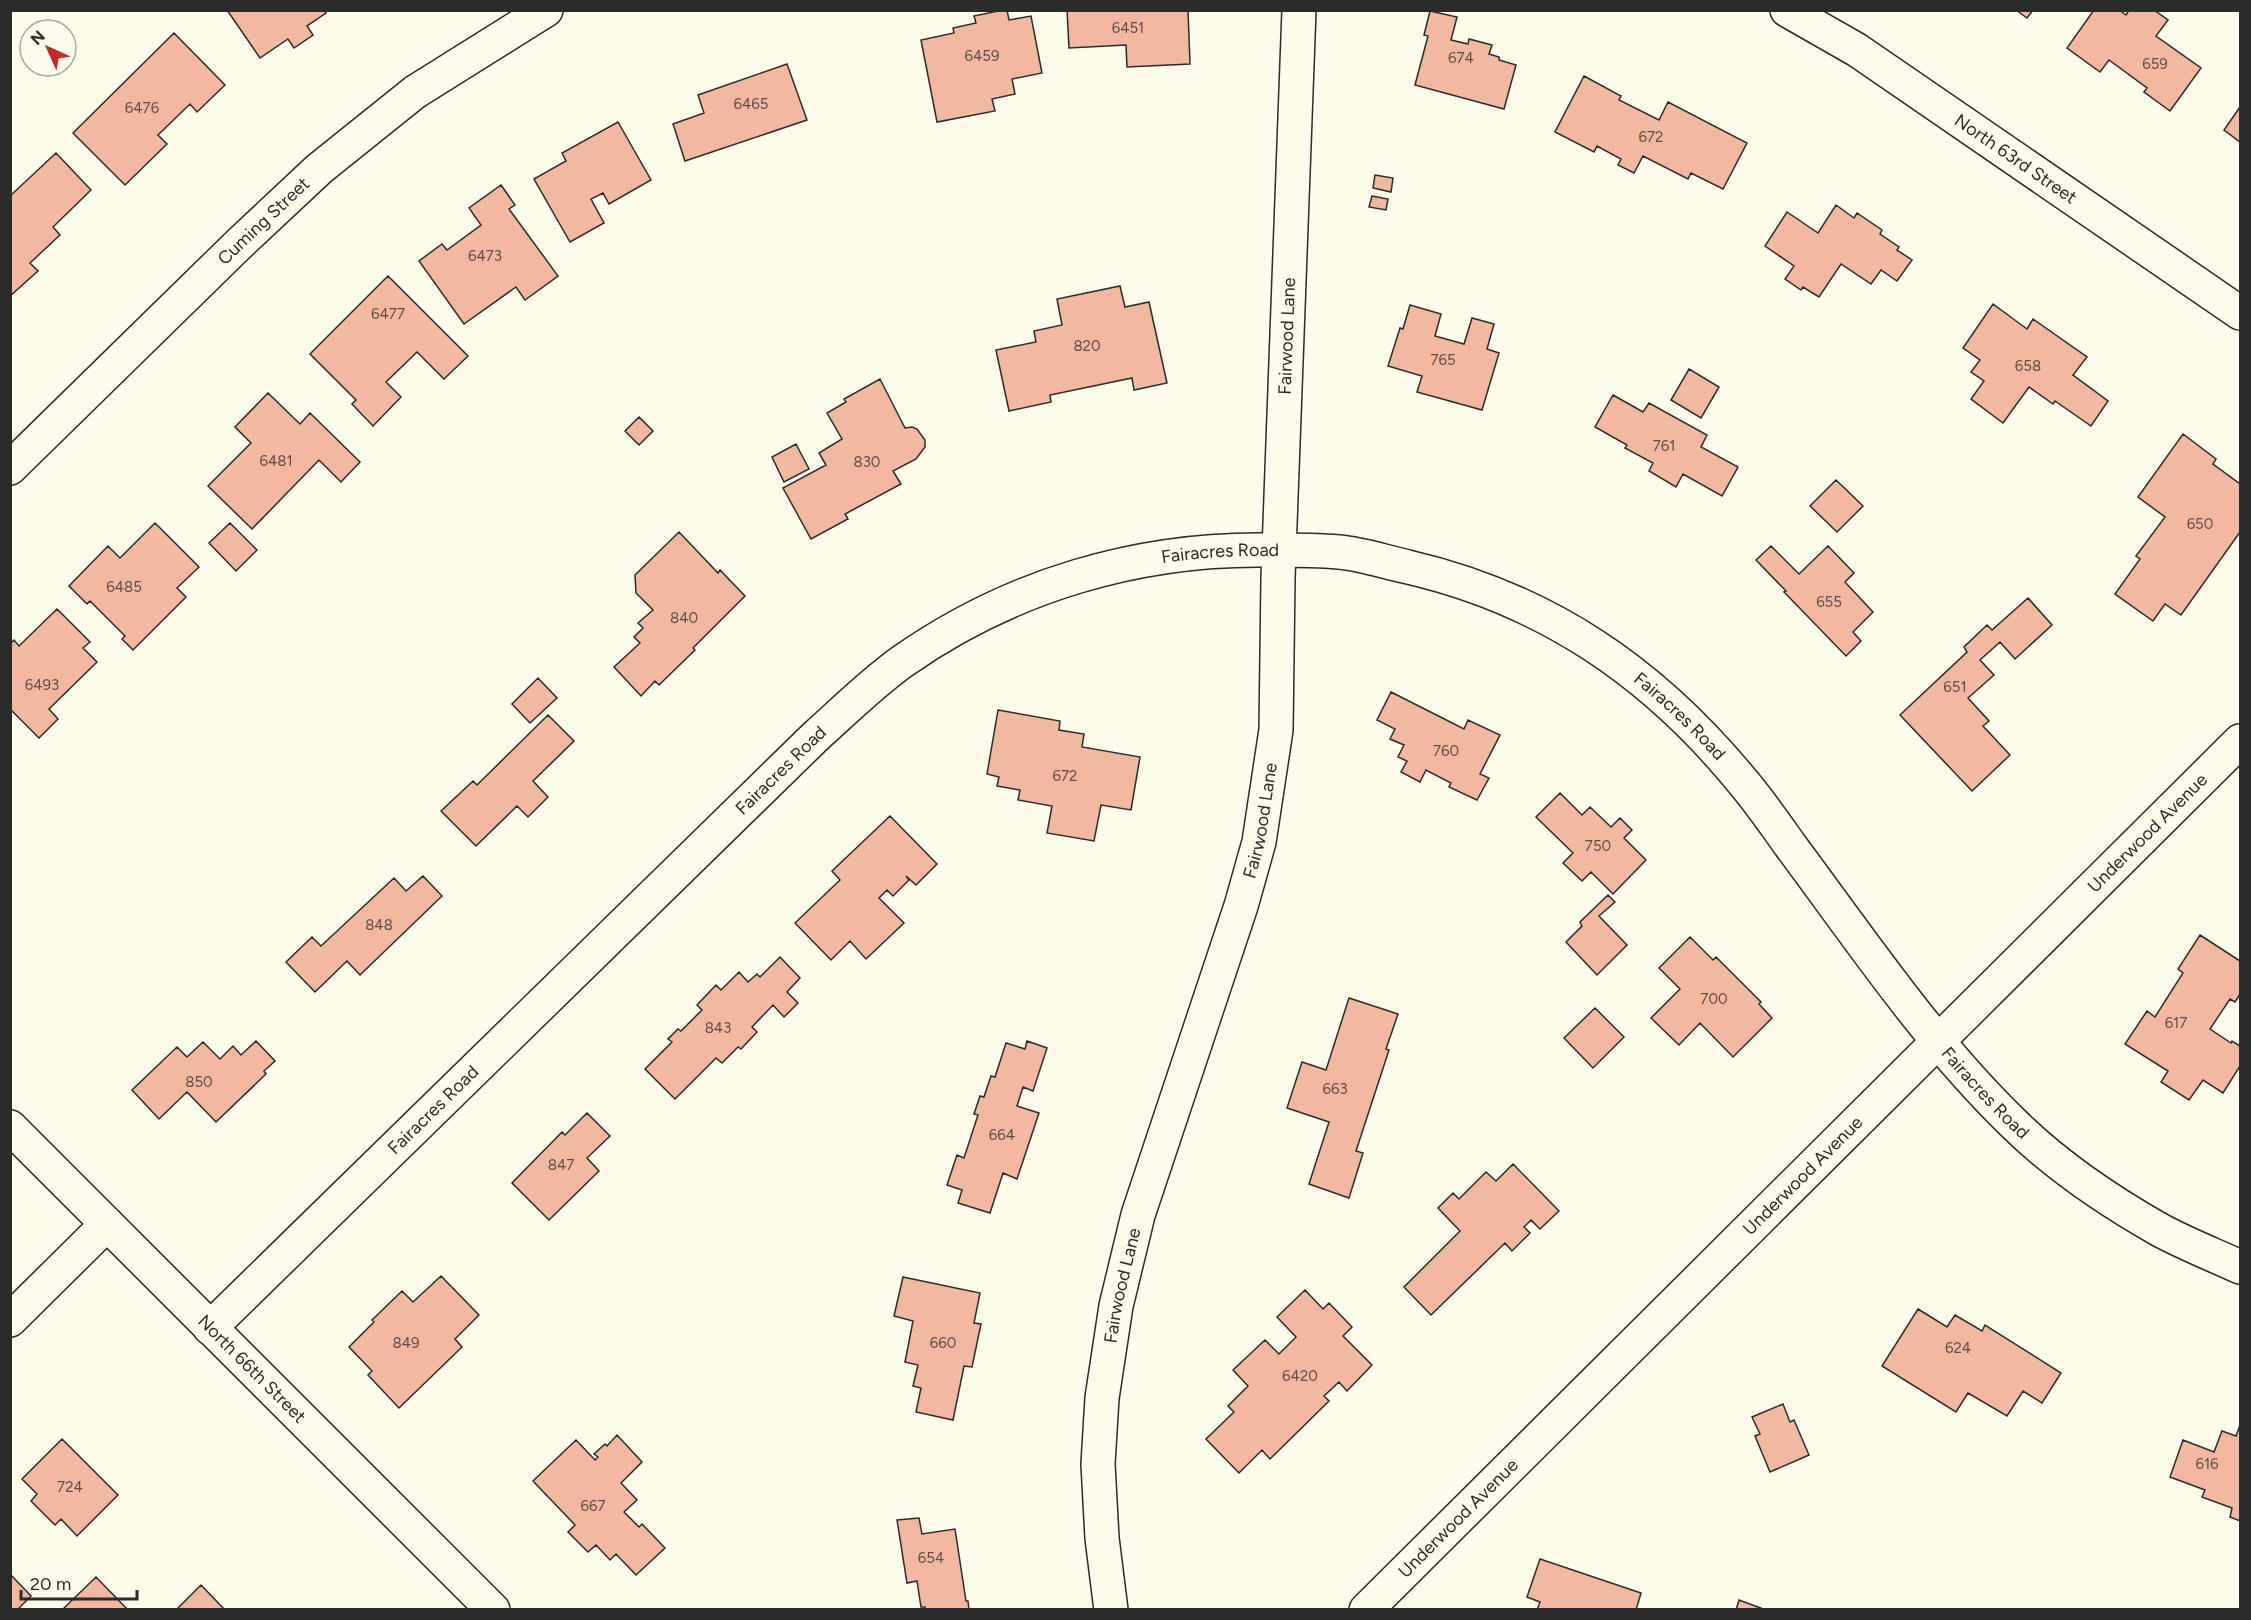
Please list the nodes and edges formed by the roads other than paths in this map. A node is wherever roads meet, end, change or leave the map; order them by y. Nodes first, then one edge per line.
1 (546, 10) edge
2 (1299, 10) edge
3 (1787, 10) edge
4 (2241, 313) edge
5 (10, 468) edge
6 (1279, 550) junction
7 (2241, 741) edge
8 (1939, 1040) junction
9 (10, 1127) edge
10 (107, 1224) junction
11 (2241, 1267) edge
12 (10, 1320) edge
13 (210, 1328) junction
14 (493, 1610) edge
15 (1111, 1610) edge
16 (1365, 1610) edge

1 - 5 street, Cuming Street
2 - 6 street, Fairwood Lane
3 - 4 street, North 63rd Street
6 - 8 street, Fairacres Road
6 - 13 street, Fairacres Road
6 - 15 street, Fairwood Lane
7 - 8 street, Underwood Avenue
8 - 11 street, Fairacres Road
8 - 16 street, Underwood Avenue
9 - 10 street, North 66th Street
10 - 12 street
10 - 13 street, North 66th Street
13 - 14 street, North 66th Street

